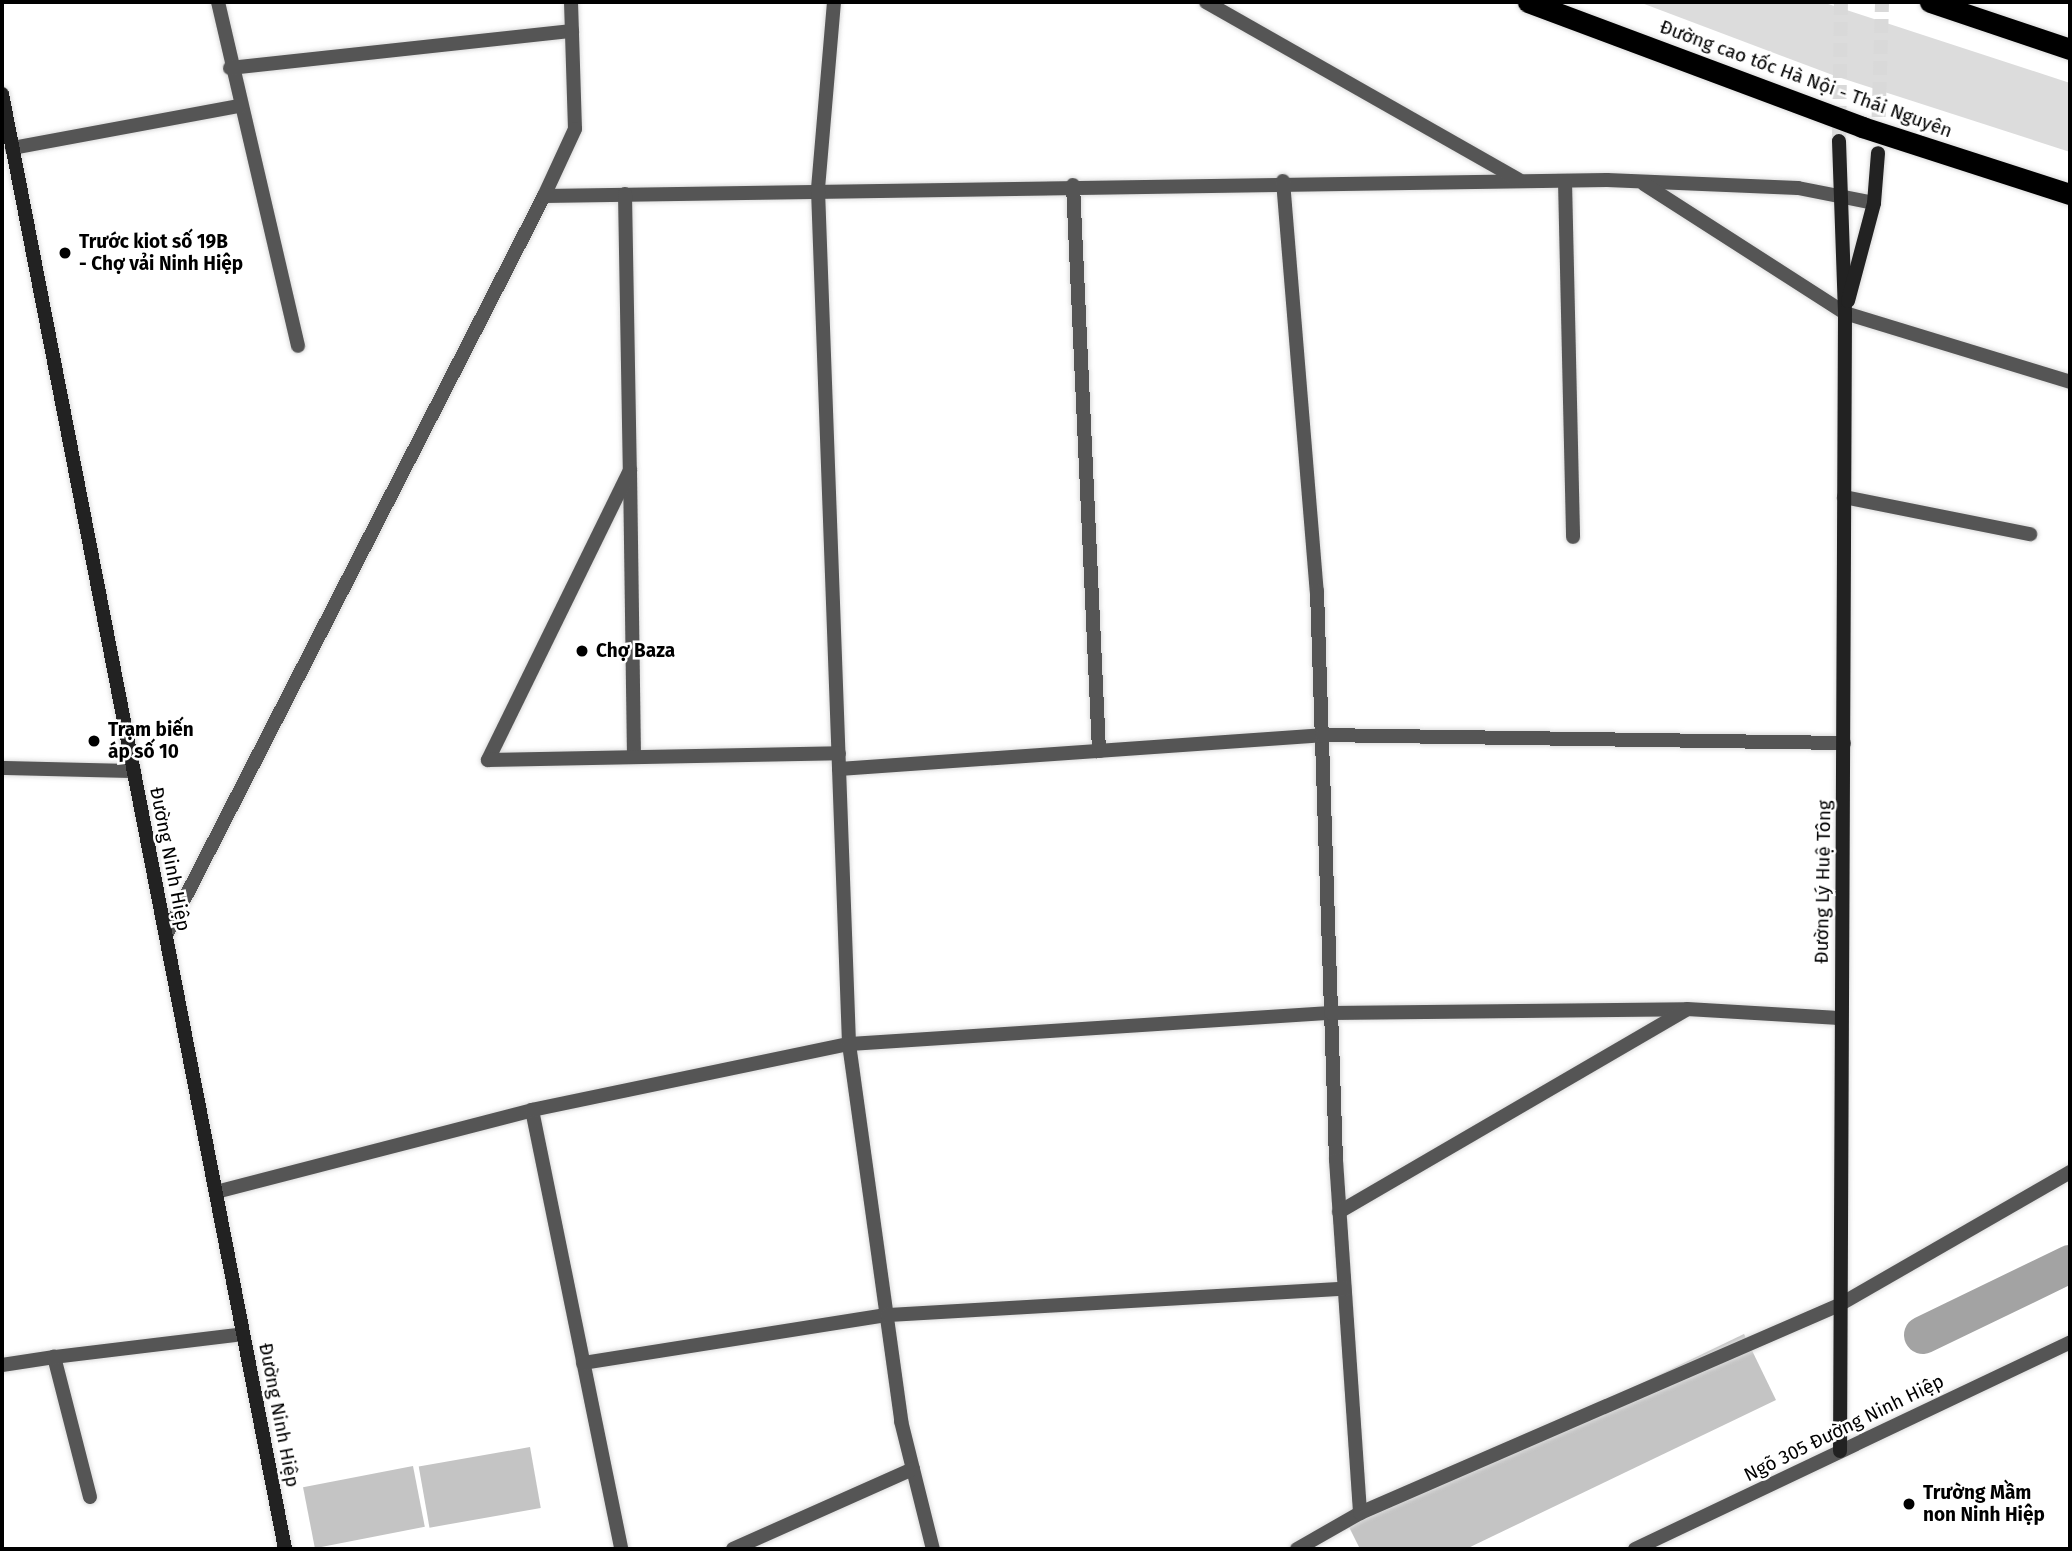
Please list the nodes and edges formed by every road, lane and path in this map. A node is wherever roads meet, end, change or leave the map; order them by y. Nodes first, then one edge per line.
1 (218, 2) edge
2 (571, 2) edge
3 (834, 2) edge
4 (1206, 2) edge
5 (1528, 2) edge
6 (1930, 2) edge
7 (572, 31) junction
8 (2070, 49) edge
9 (230, 68) junction
10 (2, 93) edge
11 (239, 106) junction
12 (1839, 141) tunnel mouth
13 (12, 148) junction
14 (1878, 153) tunnel mouth
15 (1283, 181) junction
16 (1521, 181) junction
17 (1565, 181) junction
18 (1643, 183) junction
19 (1073, 185) junction
20 (818, 190) junction
21 (625, 194) junction
22 (2070, 194) edge
23 (544, 196) junction
24 (1839, 196) junction
25 (1874, 204) junction
26 (1845, 313) junction
27 (298, 346) dead end
28 (2070, 382) edge
29 (630, 470) junction
30 (1844, 497) junction
31 (2030, 534) dead end
32 (1573, 537) dead end
33 (1322, 735) junction
34 (1844, 743) junction
35 (1099, 751) junction
36 (839, 753) junction
37 (634, 757) junction
38 (2, 768) edge
39 (839, 769) junction
40 (134, 771) junction
41 (166, 934) junction
42 (1687, 1009) junction
43 (1331, 1013) junction
44 (1840, 1018) junction
45 (849, 1044) junction
46 (532, 1110) junction
47 (2070, 1172) edge
48 (216, 1192) junction
49 (1339, 1212) junction
50 (1344, 1289) junction
51 (1839, 1305) junction
52 (887, 1315) junction
53 (243, 1334) junction
54 (2070, 1342) edge
55 (54, 1357) junction
56 (583, 1363) junction
57 (2, 1366) edge
58 (1840, 1451) junction
59 (913, 1469) junction
60 (90, 1497) dead end
61 (1360, 1513) junction
62 (285, 1549) edge
63 (621, 1549) edge
64 (733, 1549) edge
65 (933, 1549) edge
66 (1297, 1549) edge
67 (1635, 1549) edge

1 - 9 street
2 - 7 street
3 - 20 street
4 - 16 street
5 - 22 highway, Đường cao tốc Hà Nội - Thái Nguyên
6 - 8 highway
7 - 9 street
7 - 23 street
9 - 11 street
10 - 13 main road, Đường Ninh Hiệp
11 - 13 street
11 - 27 street
12 - 24 main road, Đường Lý Huệ Tông
13 - 40 main road, Đường Ninh Hiệp
14 - 25 main road, Đường Lý Huệ Tông
15 - 16 street
15 - 19 street
15 - 33 street
16 - 17 street
17 - 18 street
17 - 32 street
18 - 24 street
18 - 26 street
19 - 20 street
19 - 35 street
20 - 21 street
20 - 36 street
21 - 23 street
21 - 29 street
23 - 41 street
24 - 25 street
24 - 26 main road, Đường Lý Huệ Tông
25 - 26 main road, Đường Lý Huệ Tông
26 - 28 street
26 - 30 main road, Đường Lý Huệ Tông
29 - 37 street
29 - 37 street
30 - 31 street
30 - 34 main road, Đường Lý Huệ Tông
33 - 34 street
33 - 35 street
33 - 43 street
34 - 44 main road, Đường Lý Huệ Tông
35 - 39 street
36 - 37 street
36 - 39 street
38 - 40 street
39 - 45 street
40 - 41 main road, Đường Ninh Hiệp
41 - 48 main road, Đường Ninh Hiệp
42 - 43 street
42 - 44 street
42 - 49 street
43 - 45 street
43 - 49 street
44 - 51 main road, Đường Lý Huệ Tông
45 - 46 street
45 - 52 street
46 - 48 street
46 - 56 street
47 - 51 street
48 - 53 main road, Đường Ninh Hiệp
49 - 50 street
50 - 52 street
50 - 61 street
51 - 58 main road, Đường Lý Huệ Tông
51 - 61 street
52 - 56 street
52 - 59 street
53 - 55 street
53 - 62 main road, Đường Ninh Hiệp
54 - 58 street, Ngõ 305 Đường Ninh Hiệp
55 - 57 street
55 - 60 street
56 - 63 street
58 - 67 street, Ngõ 305 Đường Ninh Hiệp
59 - 64 street
59 - 65 street
61 - 66 street

